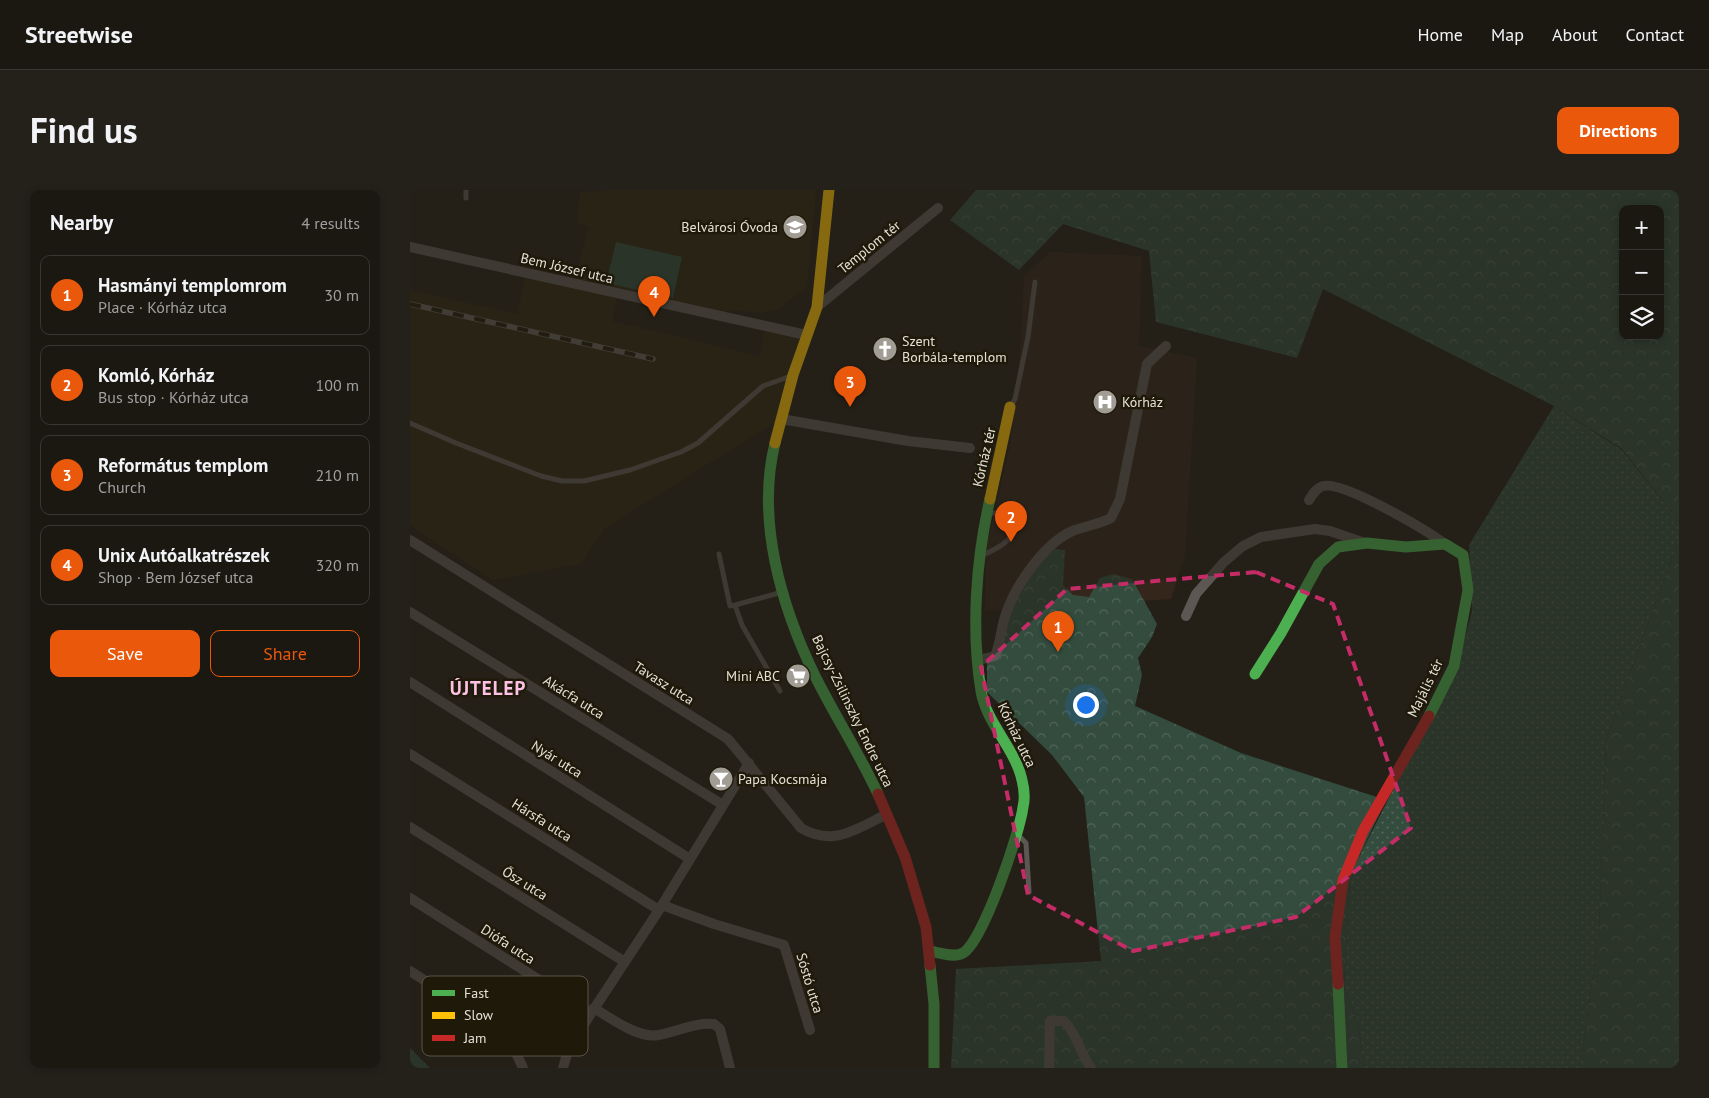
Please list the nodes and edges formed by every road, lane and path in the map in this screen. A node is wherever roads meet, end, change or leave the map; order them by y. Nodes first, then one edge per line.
1 (466, 190) edge
2 (829, 190) edge
3 (466, 198) dead end
4 (938, 208) dead end
5 (410, 247) edge
6 (1036, 282) dead end
7 (817, 307) junction
8 (806, 335) junction
9 (1166, 346) dead end
10 (793, 375) junction
11 (1010, 407) joint
12 (782, 419) junction
13 (410, 423) edge
14 (970, 448) dead end
15 (1309, 500) dead end
16 (986, 515) junction
17 (410, 540) edge
18 (1368, 543) junction
19 (1445, 544) junction
20 (719, 554) dead end
21 (981, 556) junction
22 (783, 592) junction
23 (735, 605) junction
24 (410, 612) edge
25 (1186, 616) dead end
26 (978, 660) junction
27 (1255, 674) dead end
28 (410, 682) edge
29 (780, 691) dead end
30 (410, 754) edge
31 (750, 763) junction
32 (723, 806) junction
33 (887, 814) junction
34 (410, 827) edge
35 (1016, 833) junction
36 (690, 859) junction
37 (1028, 892) dead end
38 (410, 898) edge
39 (660, 907) junction
40 (784, 945) joint
41 (930, 951) junction
42 (625, 962) junction
43 (410, 971) edge
44 (536, 976) edge
45 (422, 979) edge
46 (588, 1008) edge
47 (593, 1011) junction
48 (588, 1018) edge
49 (810, 1030) dead end
50 (518, 1056) edge
51 (1342, 1067) edge
52 (524, 1068) edge
53 (730, 1068) edge
54 (934, 1068) edge
55 (1050, 1068) edge
56 (1091, 1068) edge

1 - 3 lane
2 - 7 street, Bajcsy-Zsilinszky Endre utca
4 - 7 street, Templom tér
5 - 8 street, Bem József utca
6 - 11 lane
7 - 8 street, Bajcsy-Zsilinszky Endre utca
8 - 10 street, Bajcsy-Zsilinszky Endre utca
9 - 26 street
10 - 12 street, Bajcsy-Zsilinszky Endre utca
10 - 13 lane
11 - 16 street, Kórház tér
12 - 14 street
12 - 22 street, Bajcsy-Zsilinszky Endre utca
15 - 19 street
16 - 21 street, Kórház utca
16 - 21 lane
17 - 31 street, Tavasz utca
18 - 19 street
18 - 25 street
18 - 27 street
19 - 51 street, Majális tér
20 - 23 lane
21 - 26 street, Kórház utca
22 - 23 lane
22 - 33 street, Bajcsy-Zsilinszky Endre utca
23 - 29 lane
24 - 32 street, Akácfa utca
26 - 35 street, Kórház utca
28 - 36 street, Nyár utca
30 - 39 street, Hársfa utca
31 - 32 street
31 - 33 street, Tavasz utca
32 - 36 street
33 - 41 street, Bajcsy-Zsilinszky Endre utca
34 - 42 street, Ősz utca
35 - 37 lane
35 - 41 street, Kórház utca
36 - 39 street
38 - 44 street, Diófa utca
39 - 40 street, Hársfa utca
39 - 42 street
40 - 49 street, Sóstó utca
41 - 54 street, Bajcsy-Zsilinszky Endre utca
42 - 47 street
43 - 45 street
46 - 47 street, Diófa utca
47 - 48 street
47 - 53 street, Diófa utca
50 - 52 street
55 - 56 street

